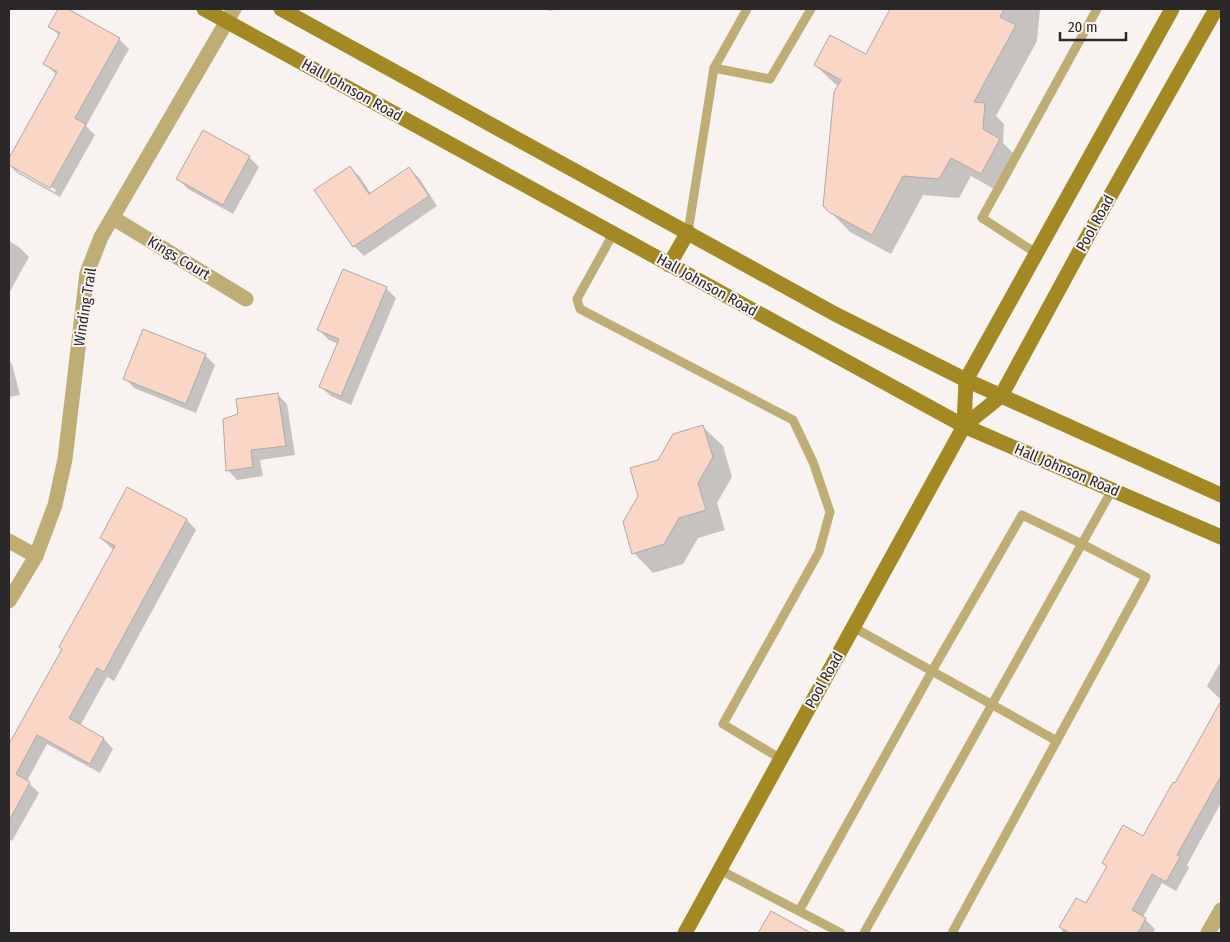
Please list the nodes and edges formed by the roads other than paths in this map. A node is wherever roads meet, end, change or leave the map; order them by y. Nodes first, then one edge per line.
1 (204, 9) edge
2 (281, 9) edge
3 (747, 9) edge
4 (811, 9) edge
5 (1097, 9) edge
6 (1172, 9) edge
7 (1216, 9) edge
8 (231, 16) edge
9 (714, 68) junction
10 (112, 218) junction
11 (688, 232) junction
12 (613, 234) junction
13 (1036, 253) junction
14 (669, 265) junction
15 (246, 299) dead end
16 (966, 380) junction
17 (1000, 396) junction
18 (964, 426) junction
19 (1112, 490) junction
20 (1221, 495) edge
21 (1221, 537) edge
22 (9, 541) edge
23 (1082, 544) junction
24 (36, 556) junction
25 (9, 601) edge
26 (853, 627) junction
27 (932, 672) junction
28 (992, 705) junction
29 (1057, 741) junction
30 (781, 759) junction
31 (720, 870) junction
32 (1221, 910) edge
33 (799, 911) junction
34 (685, 933) edge
35 (841, 933) edge
36 (864, 933) edge
37 (952, 933) edge
38 (1208, 933) edge

1 - 8 main road, Hall Johnson Road
2 - 11 main road
3 - 9 lane
4 - 9 lane
5 - 13 lane
6 - 13 main road, Pool Road
7 - 17 main road, Pool Road
8 - 10 street, Winding Trail
8 - 12 main road, Hall Johnson Road
9 - 11 lane
10 - 15 street, Kings Court
10 - 24 street, Winding Trail
11 - 14 main road
11 - 16 main road
12 - 14 main road, Hall Johnson Road
12 - 30 lane
13 - 16 main road, Pool Road
14 - 18 main road, Hall Johnson Road
16 - 17 main road
16 - 18 main road, Pool Road
17 - 18 main road, Pool Road
17 - 20 main road
18 - 19 main road, Hall Johnson Road
18 - 26 main road, Pool Road
19 - 21 main road, Hall Johnson Road
19 - 23 lane
22 - 24 street
23 - 27 lane
23 - 28 lane
23 - 29 lane
24 - 25 street, Winding Trail
26 - 27 lane
26 - 30 main road, Pool Road
27 - 28 lane
27 - 33 lane
28 - 29 lane
28 - 36 lane
29 - 37 lane
30 - 31 main road, Pool Road
31 - 33 lane
31 - 34 main road, Pool Road
32 - 38 street
33 - 35 lane

